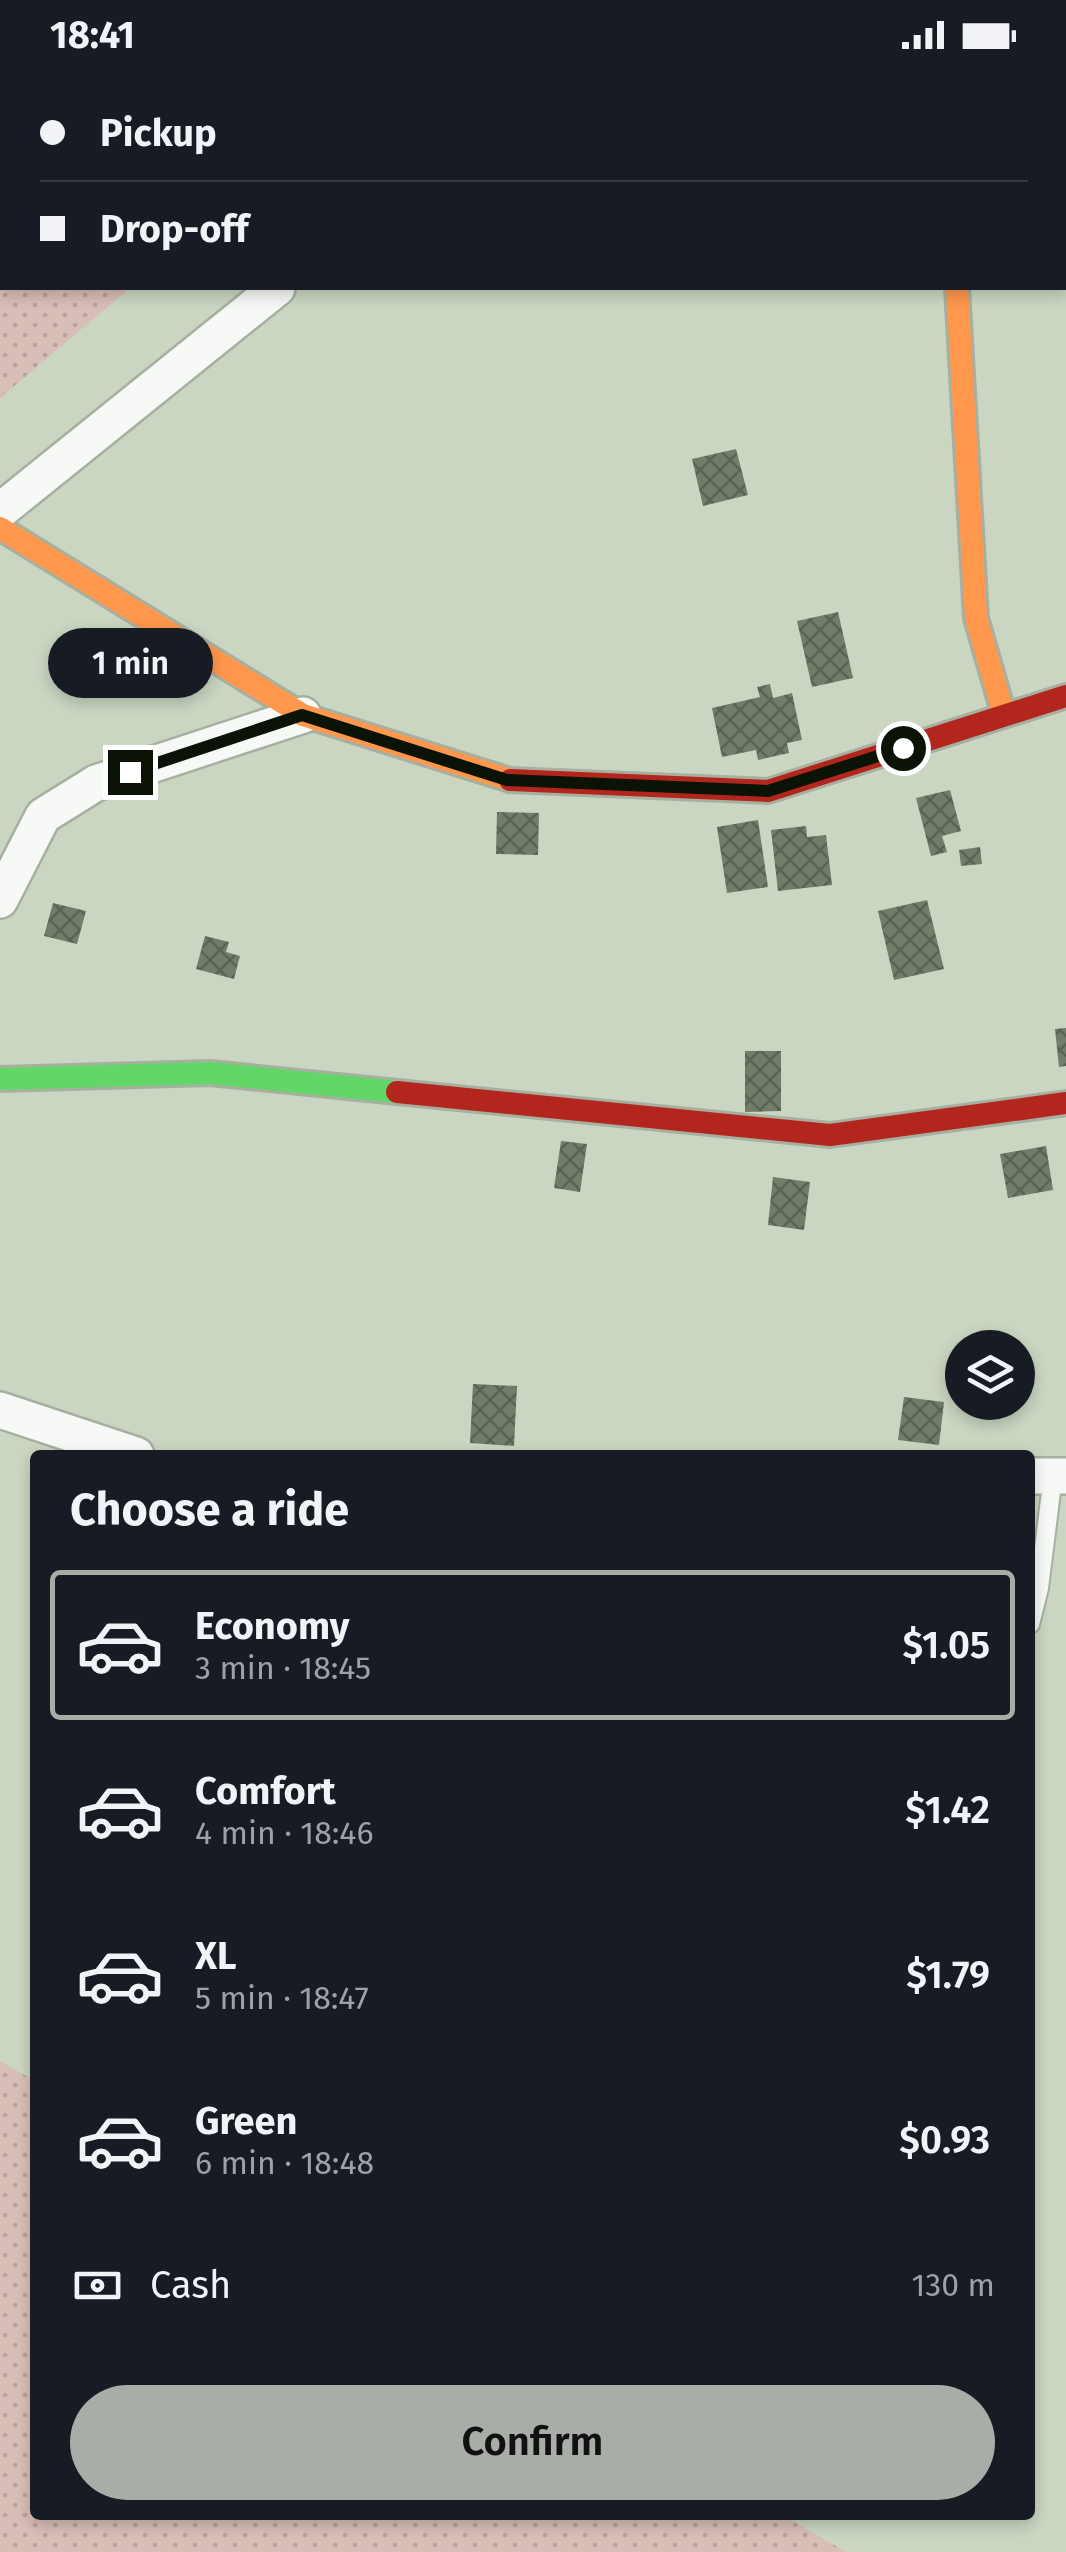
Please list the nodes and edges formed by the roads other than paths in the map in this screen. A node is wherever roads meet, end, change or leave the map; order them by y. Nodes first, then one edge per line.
1 (275, 290) edge
2 (958, 290) edge
3 (0, 512) edge
4 (0, 528) edge
5 (1066, 696) edge
6 (302, 715) junction
7 (1004, 716) junction
8 (0, 900) edge
9 (0, 1079) edge
10 (1066, 1103) edge
11 (0, 1410) edge
12 (121, 1450) edge
13 (1050, 1476) edge
14 (1035, 1604) edge

1 - 3 street
2 - 7 street
4 - 6 street
5 - 7 street
6 - 7 street
6 - 8 street
9 - 10 street
11 - 12 street
13 - 14 lane

